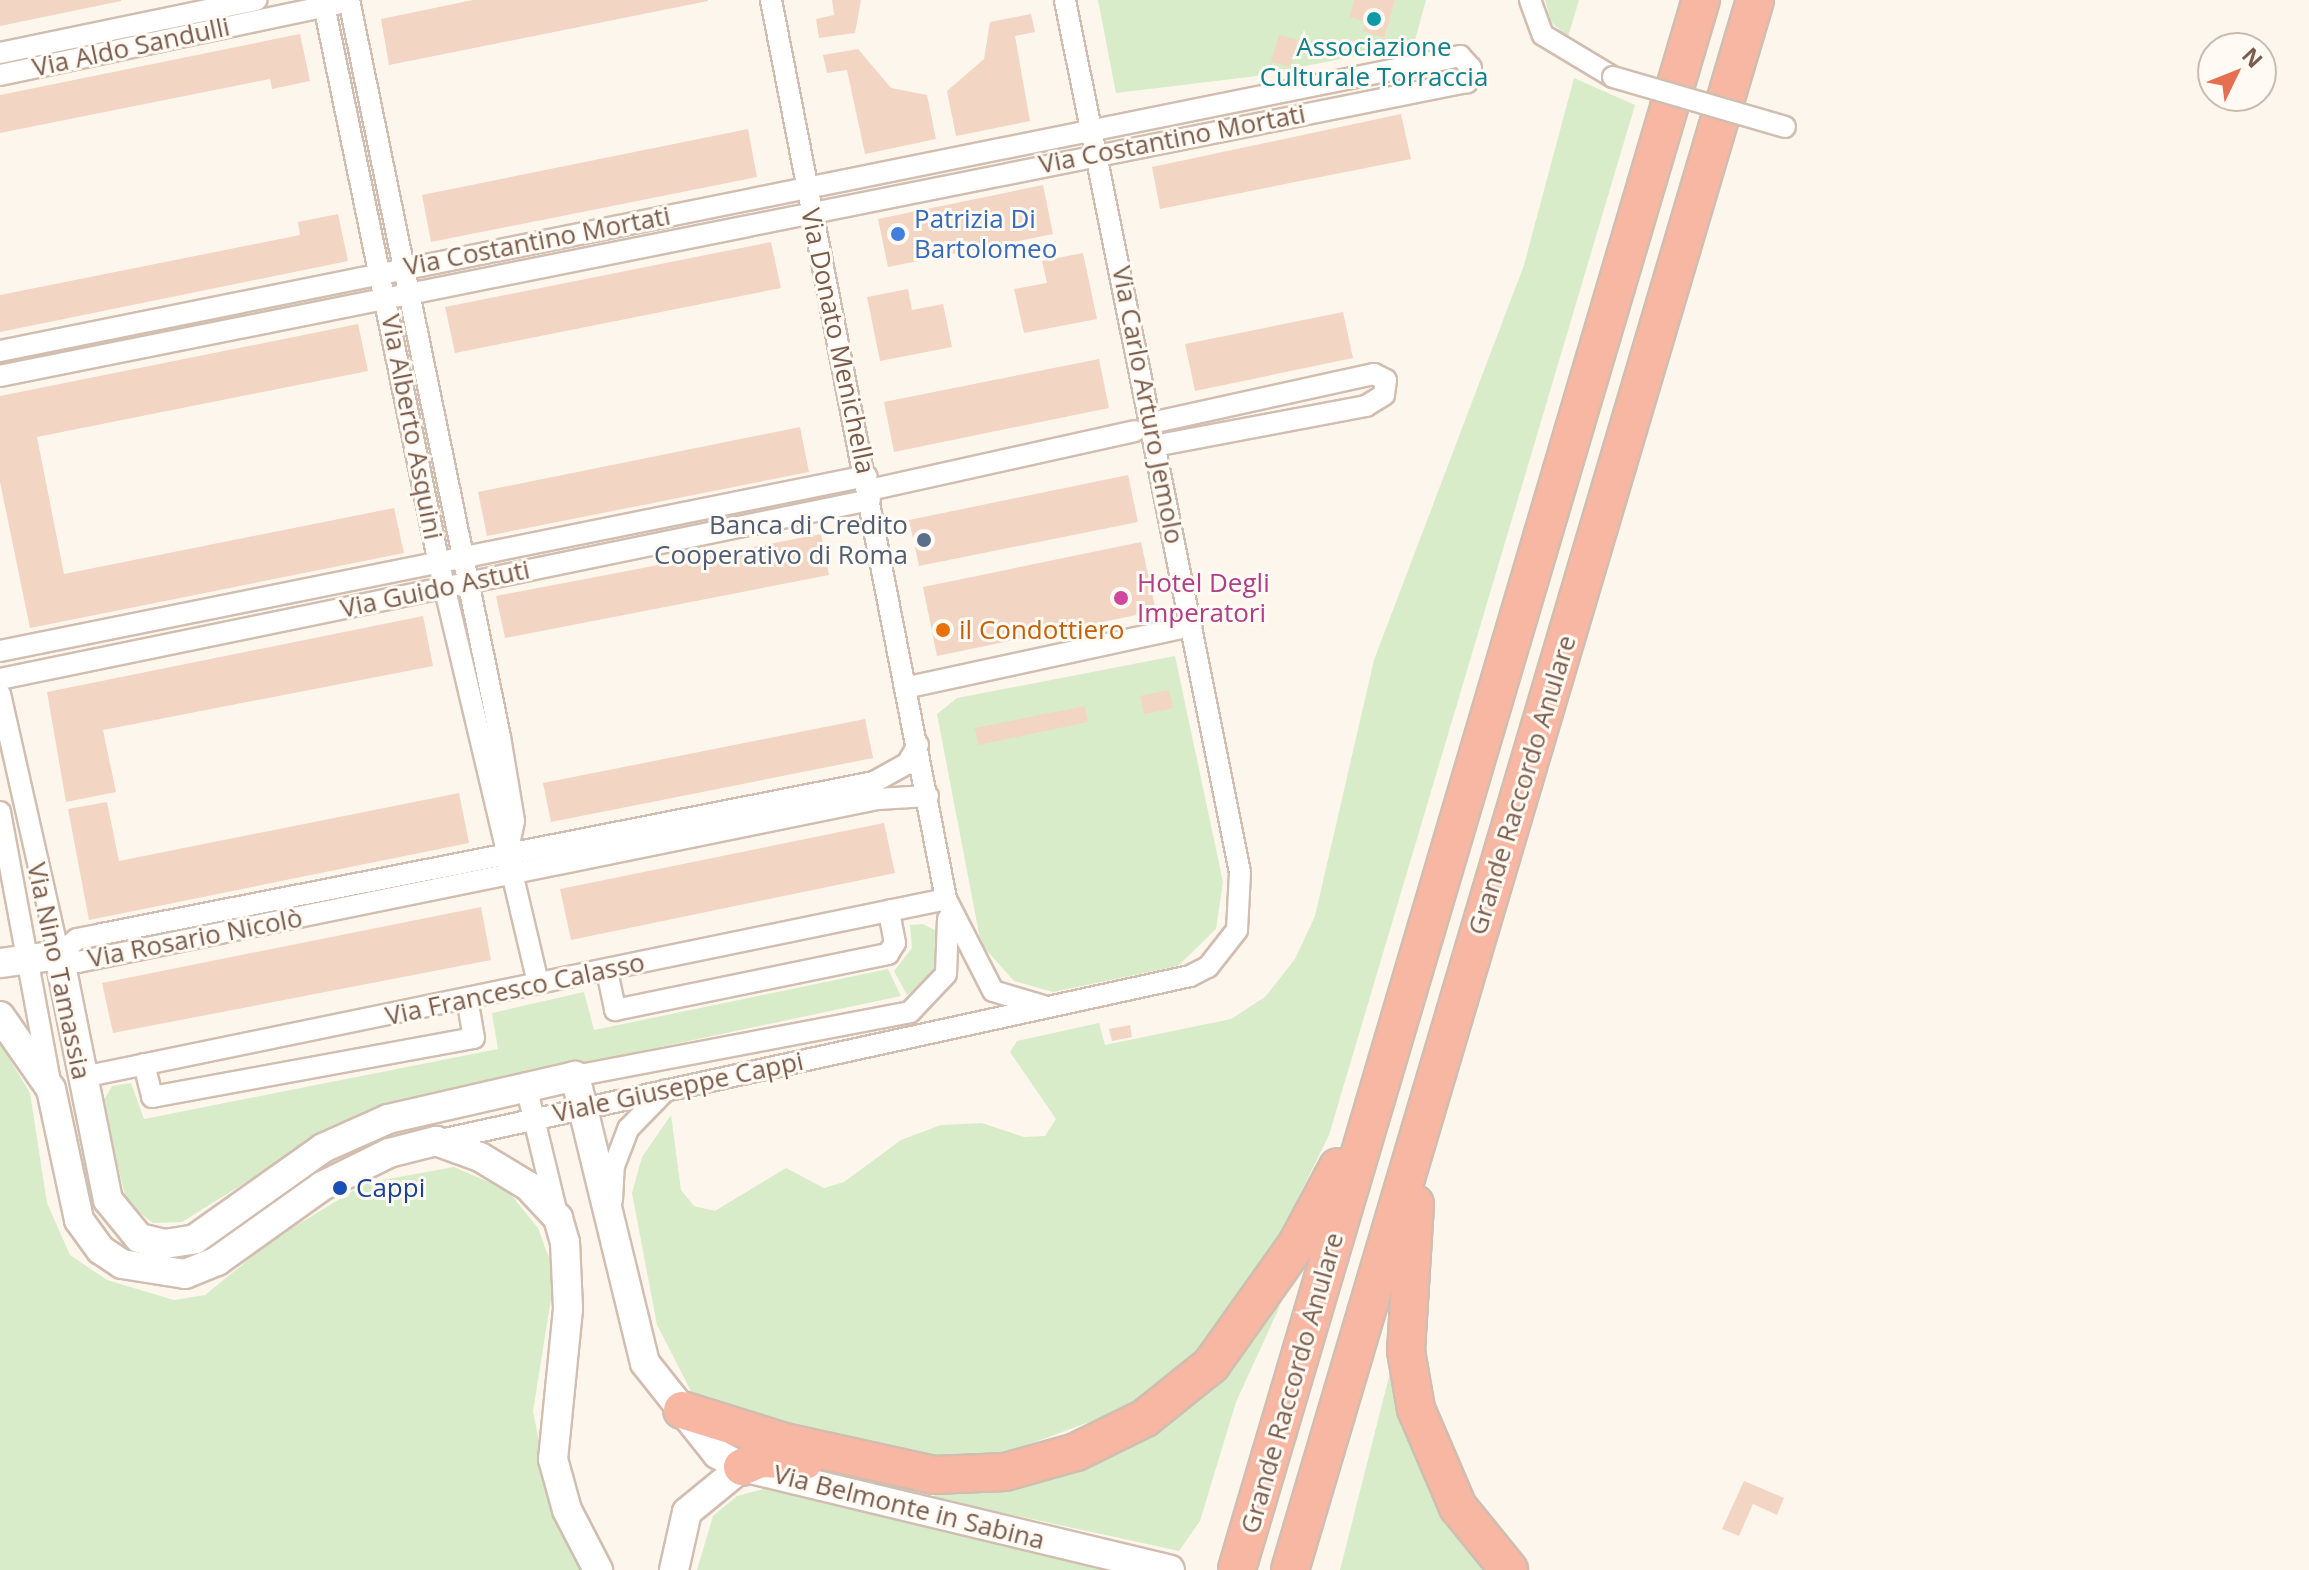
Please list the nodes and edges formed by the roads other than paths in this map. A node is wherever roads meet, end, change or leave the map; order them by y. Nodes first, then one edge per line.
1 (257, 0) edge
2 (351, 0) edge
3 (771, 0) edge
4 (1065, 0) edge
5 (1530, 0) edge
6 (1701, 0) edge
7 (1755, 0) edge
8 (324, 3) edge
9 (0, 53) edge
10 (0, 75) edge
11 (1785, 127) dead end
12 (1091, 128) junction
13 (1096, 153) junction
14 (807, 187) junction
15 (811, 210) junction
16 (404, 269) junction
17 (381, 271) junction
18 (411, 291) junction
19 (387, 299) junction
20 (0, 351) edge
21 (0, 376) edge
22 (1143, 427) junction
23 (1155, 446) junction
24 (868, 489) junction
25 (464, 561) junction
26 (439, 564) junction
27 (468, 582) junction
28 (445, 587) junction
29 (1192, 626) junction
30 (0, 651) edge
31 (0, 679) edge
32 (909, 687) junction
33 (0, 694) edge
34 (918, 745) junction
35 (928, 796) junction
36 (0, 812) edge
37 (507, 853) junction
38 (513, 875) junction
39 (946, 899) junction
40 (889, 911) junction
41 (1224, 948) joint
42 (59, 955) junction
43 (14, 961) edge
44 (607, 971) junction
45 (538, 983) junction
46 (467, 999) junction
47 (1050, 1008) junction
48 (0, 1016) edge
49 (1390, 1052) junction
50 (144, 1064) junction
51 (575, 1076) junction
52 (83, 1077) junction
53 (526, 1086) junction
54 (51, 1089) junction
55 (666, 1090) junction
56 (582, 1108) junction
57 (534, 1117) junction
58 (1423, 1121) junction
59 (436, 1141) junction
60 (611, 1215) junction
61 (558, 1218) junction
62 (139, 1238) joint
63 (150, 1273) joint
64 (682, 1410) junction
65 (878, 1466) junction
66 (742, 1467) junction
67 (1237, 1569) edge
68 (598, 1570) edge
69 (674, 1570) edge
70 (1169, 1570) edge
71 (1290, 1570) edge
72 (1509, 1570) edge

1 - 9 street, Via Aldo Sandulli
2 - 8 street, Via Aldo Sandulli
2 - 16 street, Via Alberto Asquini
3 - 14 street, Via Donato Menichella
4 - 12 street, Via Carlo Arturo Jemolo
5 - 11 street, bridge
6 - 49 highway, Grande Raccordo Anulare
7 - 58 highway, Grande Raccordo Anulare
8 - 10 street, Via Aldo Sandulli
8 - 17 street, Via Alberto Asquini
12 - 13 street, Via Carlo Arturo Jemolo
12 - 13 street, Via Costantino Mortati
12 - 14 street, Via Costantino Mortati
13 - 15 street, Via Costantino Mortati
13 - 22 street, Via Carlo Arturo Jemolo
14 - 15 street, Via Donato Menichella
14 - 16 street, Via Costantino Mortati
15 - 18 street, Via Costantino Mortati
15 - 24 street, Via Donato Menichella
16 - 17 street, Via Costantino Mortati
16 - 18 street, Via Alberto Asquini
17 - 19 street, Via Alberto Asquini
17 - 20 street, Via Costantino Mortati
18 - 19 street, Via Costantino Mortati
18 - 25 street, Via Alberto Asquini
19 - 21 street, Via Costantino Mortati
19 - 26 street, Via Alberto Asquini
22 - 23 street, Via Carlo Arturo Jemolo
22 - 23 street
22 - 24 street
23 - 29 street, Via Carlo Arturo Jemolo
24 - 25 street, Via Guido Astuti
24 - 27 street, Via Guido Astuti
24 - 32 street, Via Donato Menichella
25 - 26 street, Via Guido Astuti
25 - 27 street, Via Alberto Asquini
26 - 28 street, Via Alberto Asquini
26 - 30 street, Via Guido Astuti
27 - 28 street, Via Guido Astuti
27 - 37 street, Via Alberto Asquini
28 - 31 street, Via Guido Astuti
28 - 37 street, Via Alberto Asquini
29 - 32 street
29 - 41 street, Via Carlo Arturo Jemolo
32 - 34 street, Via Donato Menichella
33 - 42 street, Via Nino Tamassia
34 - 35 street, Via Donato Menichella
34 - 37 street, Via Rosario Nicolò
35 - 38 street, Via Rosario Nicolò
35 - 39 street, Via Donato Menichella
36 - 43 street, Via Nino Tamassia
37 - 38 street, Via Alberto Asquini
37 - 42 street, Via Rosario Nicolò
38 - 42 street, Via Rosario Nicolò
38 - 45 street, Via Alberto Asquini
39 - 40 street, Via Francesco Calasso
39 - 47 street, Via Donato Menichella
39 - 51 street, Viale Giuseppe Cappi
40 - 44 street, Via Francesco Calasso
40 - 44 street
41 - 47 street, Viale Giuseppe Cappi
42 - 43 street
42 - 52 street, Via Nino Tamassia
43 - 54 street, Via Nino Tamassia
44 - 45 street, Via Francesco Calasso
45 - 46 street, Via Francesco Calasso
46 - 50 street, Via Francesco Calasso
46 - 50 street
47 - 55 street, Viale Giuseppe Cappi
48 - 54 street
49 - 65 highway
49 - 67 highway, Grande Raccordo Anulare
50 - 52 street, Via Francesco Calasso
51 - 53 street, Viale Giuseppe Cappi
51 - 56 street
52 - 62 street, Via Nino Tamassia
53 - 57 street
53 - 62 street, Viale Giuseppe Cappi
54 - 63 street, Via Nino Tamassia
55 - 56 street, Viale Giuseppe Cappi
55 - 60 street, Via Belmonte in Sabina
56 - 57 street, Viale Giuseppe Cappi
56 - 60 street
57 - 59 street, Viale Giuseppe Cappi
57 - 61 street
58 - 71 highway, Grande Raccordo Anulare
58 - 72 highway
59 - 61 street
59 - 63 street, Viale Giuseppe Cappi
60 - 64 street, Via Belmonte in Sabina
61 - 68 street
64 - 65 highway
64 - 66 street, Via Belmonte in Sabina
65 - 66 highway
66 - 69 street, Via Belmonte in Sabina
66 - 70 street, Via Belmonte in Sabina

